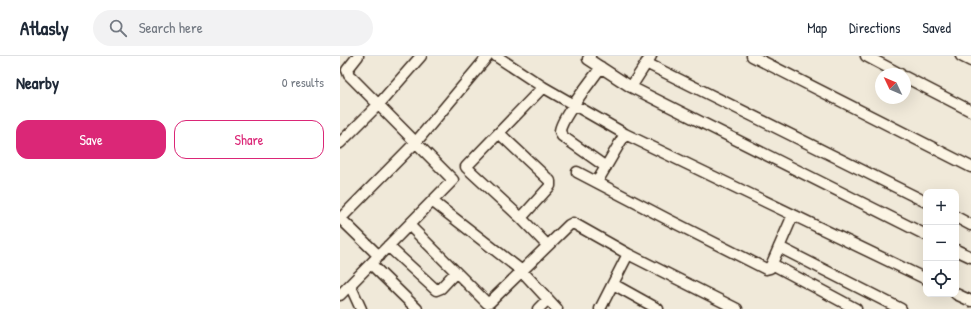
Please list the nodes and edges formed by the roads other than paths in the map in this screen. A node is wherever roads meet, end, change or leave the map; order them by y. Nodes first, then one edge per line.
1 (358, 56) edge
2 (421, 56) edge
3 (488, 56) edge
4 (496, 56) edge
5 (752, 56) edge
6 (866, 56) edge
7 (961, 56) edge
8 (587, 57) edge
9 (649, 60) edge
10 (971, 61) edge
11 (601, 68) junction
12 (889, 68) edge
13 (911, 79) edge
14 (543, 87) junction
15 (631, 87) junction
16 (379, 104) junction
17 (574, 104) junction
18 (971, 111) edge
19 (499, 133) junction
20 (625, 134) junction
21 (416, 142) junction
22 (340, 143) edge
23 (466, 167) junction
24 (606, 167) junction
25 (971, 167) edge
26 (577, 172) dead end
27 (454, 180) junction
28 (598, 182) junction
29 (923, 200) edge
30 (432, 201) junction
31 (793, 215) junction
32 (340, 218) edge
33 (521, 218) junction
34 (959, 219) edge
35 (409, 225) junction
36 (971, 225) edge
37 (923, 233) edge
38 (547, 245) junction
39 (388, 246) junction
40 (779, 247) junction
41 (959, 252) edge
42 (628, 254) junction
43 (379, 256) junction
44 (971, 258) edge
45 (371, 264) junction
46 (772, 264) junction
47 (522, 271) junction
48 (456, 272) junction
49 (923, 279) edge
50 (613, 284) junction
51 (350, 285) junction
52 (340, 295) edge
53 (959, 295) edge
54 (548, 299) junction
55 (971, 301) edge
56 (487, 306) edge
57 (362, 309) edge
58 (417, 309) edge
59 (538, 309) edge
60 (557, 309) edge
61 (600, 309) edge
62 (658, 309) edge
63 (737, 309) edge
64 (856, 309) edge
65 (901, 309) edge

1 - 16 street
2 - 16 street
3 - 21 street
4 - 14 street
5 - 25 street
6 - 12 street
7 - 10 street
8 - 11 street
9 - 15 street
9 - 29 street
11 - 15 street
11 - 17 street
13 - 18 street
14 - 17 street
14 - 19 street
15 - 37 street
16 - 21 street
16 - 22 street
17 - 20 street
17 - 24 street
19 - 23 street
19 - 33 street
20 - 24 street
20 - 31 street
21 - 27 street
21 - 32 street
23 - 27 street
23 - 33 street
24 - 28 street
26 - 28 street
27 - 30 street
28 - 46 street
30 - 35 street
30 - 47 street
31 - 40 street
31 - 49 street
32 - 43 street
33 - 38 street
34 - 36 street
35 - 39 street
35 - 48 street
38 - 42 street
38 - 47 street
39 - 43 street
39 - 48 street
40 - 46 street
40 - 65 street
41 - 44 street
42 - 50 street
42 - 63 street
43 - 45 street
45 - 51 street
45 - 58 street
46 - 64 street
47 - 54 street
47 - 56 street
48 - 56 street
50 - 61 street
50 - 62 street
51 - 52 street
51 - 57 street
53 - 55 street
54 - 59 street
54 - 60 street

